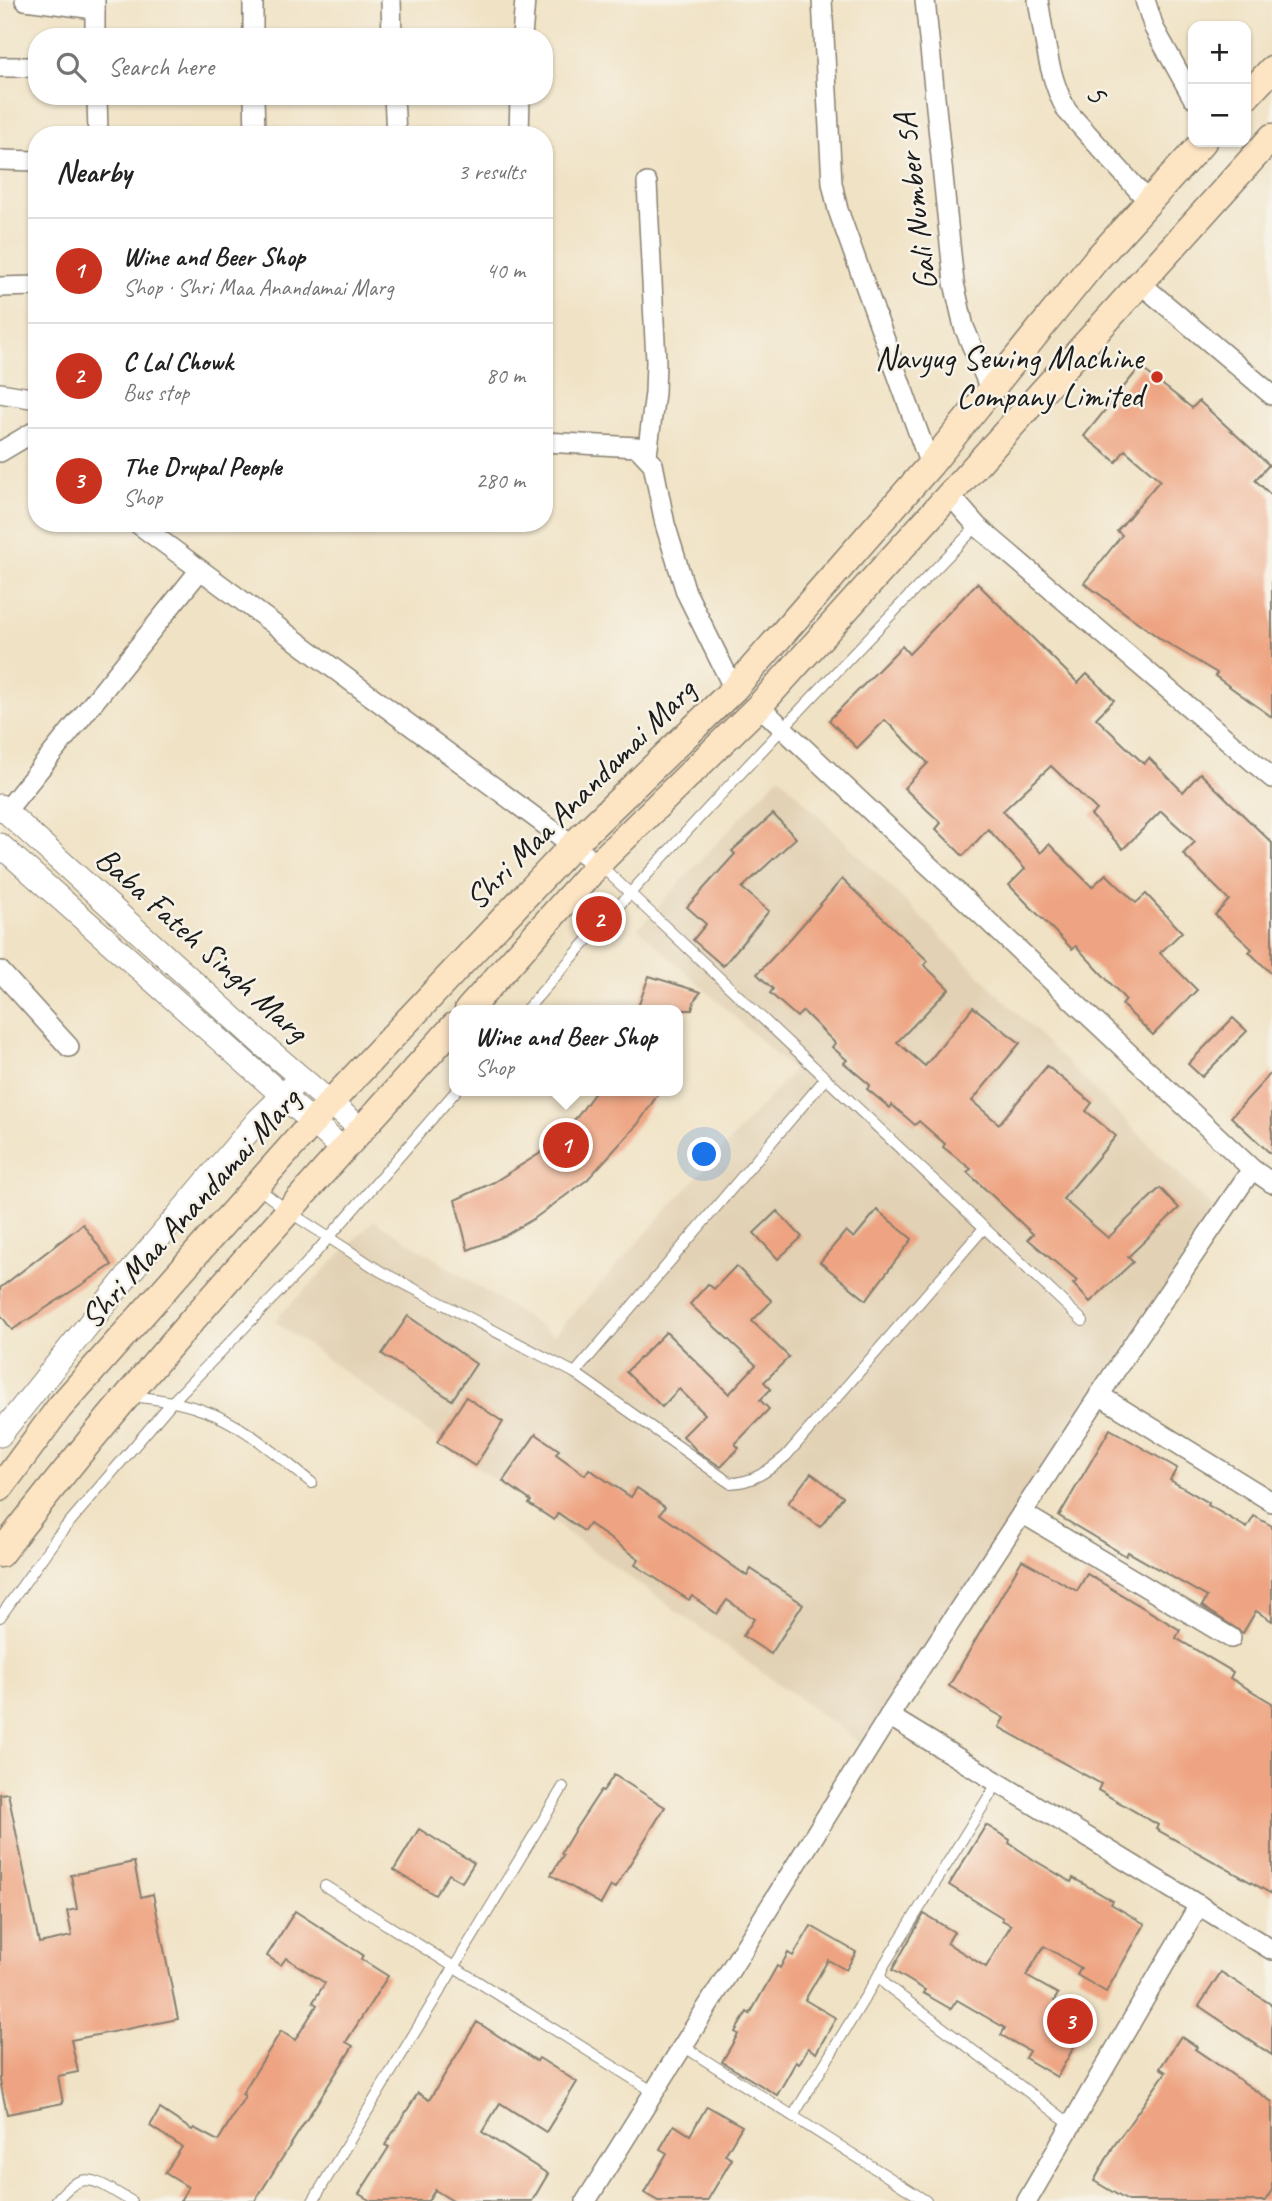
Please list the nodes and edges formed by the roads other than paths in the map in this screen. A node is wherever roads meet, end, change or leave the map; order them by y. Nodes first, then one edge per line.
1 (25, 0) edge
2 (253, 0) edge
3 (391, 0) edge
4 (525, 0) edge
5 (821, 0) edge
6 (925, 0) edge
7 (1038, 0) edge
8 (1145, 0) edge
9 (95, 5) edge
10 (95, 28) edge
11 (253, 28) edge
12 (392, 28) edge
13 (523, 28) edge
14 (0, 66) edge
15 (28, 67) edge
16 (1272, 69) edge
17 (1188, 88) edge
18 (1251, 92) edge
19 (97, 105) edge
20 (254, 105) edge
21 (394, 105) edge
22 (520, 105) edge
23 (98, 126) edge
24 (255, 126) edge
25 (396, 126) edge
26 (519, 126) edge
27 (1272, 137) edge
28 (1198, 147) edge
29 (0, 160) edge
30 (28, 161) edge
31 (647, 183) dead end
32 (1148, 201) junction
33 (1140, 283) junction
34 (28, 286) edge
35 (0, 287) edge
36 (991, 391) junction
37 (0, 393) edge
38 (1272, 395) edge
39 (28, 398) edge
40 (28, 439) edge
41 (553, 442) edge
42 (0, 452) edge
43 (647, 456) junction
44 (930, 465) junction
45 (950, 494) junction
46 (977, 526) junction
47 (149, 532) edge
48 (200, 570) junction
49 (734, 689) junction
50 (759, 706) junction
51 (782, 727) junction
52 (1272, 778) edge
53 (3, 808) edge
54 (574, 844) junction
55 (0, 845) edge
56 (598, 863) junction
57 (629, 893) junction
58 (0, 971) edge
59 (472, 1005) edge
60 (530, 1005) edge
61 (449, 1032) edge
62 (69, 1048) dead end
63 (301, 1079) junction
64 (825, 1079) junction
65 (282, 1096) junction
66 (452, 1096) edge
67 (321, 1113) junction
68 (362, 1130) junction
69 (344, 1150) junction
70 (1251, 1168) junction
71 (1272, 1183) edge
72 (255, 1186) junction
73 (288, 1211) junction
74 (984, 1228) junction
75 (329, 1237) junction
76 (1083, 1321) dead end
77 (575, 1373) junction
78 (128, 1395) junction
79 (1099, 1395) junction
80 (172, 1402) junction
81 (0, 1435) edge
82 (312, 1483) dead end
83 (0, 1488) edge
84 (1272, 1502) edge
85 (1022, 1513) junction
86 (0, 1554) edge
87 (0, 1617) edge
88 (1231, 1638) dead end
89 (889, 1716) junction
90 (998, 1782) junction
91 (563, 1787) dead end
92 (325, 1886) dead end
93 (1199, 1905) junction
94 (1272, 1950) edge
95 (455, 1967) junction
96 (881, 1970) junction
97 (683, 2046) junction
98 (654, 2092) junction
99 (793, 2116) junction
100 (1072, 2125) junction
101 (56, 2201) edge
102 (131, 2201) edge
103 (313, 2201) edge
104 (586, 2201) edge
105 (926, 2201) edge
106 (1027, 2201) edge

1 - 9 street
2 - 11 street
3 - 12 street
4 - 13 street
5 - 44 street
6 - 36 street, Gali Number 5A
7 - 32 street, 5
8 - 17 street
9 - 10 street
14 - 15 street
16 - 18 main road
19 - 23 street
20 - 24 street
21 - 25 street
22 - 26 street
27 - 33 main road, Shri Maa Anandamai Marg
28 - 32 main road, Shri Maa Anandamai Marg
29 - 30 street
31 - 43 street
32 - 36 main road, Shri Maa Anandamai Marg
33 - 38 street
33 - 45 main road, Shri Maa Anandamai Marg
34 - 35 street
36 - 44 main road, Shri Maa Anandamai Marg
37 - 39 street
40 - 42 street
41 - 43 street
43 - 49 street
44 - 49 main road, Shri Maa Anandamai Marg
45 - 46 street
45 - 50 main road, Shri Maa Anandamai Marg
46 - 51 lane
46 - 52 street
47 - 48 street
48 - 53 street
48 - 54 street
49 - 54 main road, Shri Maa Anandamai Marg
50 - 51 street
50 - 56 main road, Shri Maa Anandamai Marg
51 - 57 lane
51 - 70 street
53 - 63 street, Baba Fateh Singh Marg
54 - 56 street
54 - 67 main road, Shri Maa Anandamai Marg
55 - 65 street, Baba Fateh Singh Marg
56 - 57 lane
56 - 59 main road, Shri Maa Anandamai Marg
57 - 60 lane
57 - 64 lane
58 - 62 street
61 - 68 main road
63 - 65 street, Shri Maa Anandamai Marg
63 - 67 street, Baba Fateh Singh Marg
64 - 74 lane
64 - 77 lane
65 - 67 street, Baba Fateh Singh Marg
65 - 81 street, Shri Maa Anandamai Marg
66 - 75 lane
67 - 68 street, Baba Fateh Singh Marg
67 - 69 street, Baba Fateh Singh Marg
67 - 72 main road, Shri Maa Anandamai Marg
68 - 69 main road
69 - 73 main road
70 - 71 street
70 - 79 street
72 - 73 lane
72 - 83 main road, Shri Maa Anandamai Marg
73 - 75 lane
73 - 78 main road
74 - 76 lane
74 - 77 lane
75 - 77 lane
75 - 80 lane
78 - 80 lane
78 - 86 main road
79 - 84 street
79 - 85 street
80 - 82 lane
80 - 87 lane
85 - 88 street
85 - 89 street
89 - 90 street
89 - 97 street
90 - 93 street
90 - 96 lane
91 - 95 lane
92 - 95 lane
93 - 94 street
93 - 100 street
95 - 98 lane
95 - 103 lane
96 - 99 lane
96 - 100 lane
97 - 98 street
97 - 99 lane
98 - 104 street
99 - 105 lane
100 - 106 street
101 - 102 lane

